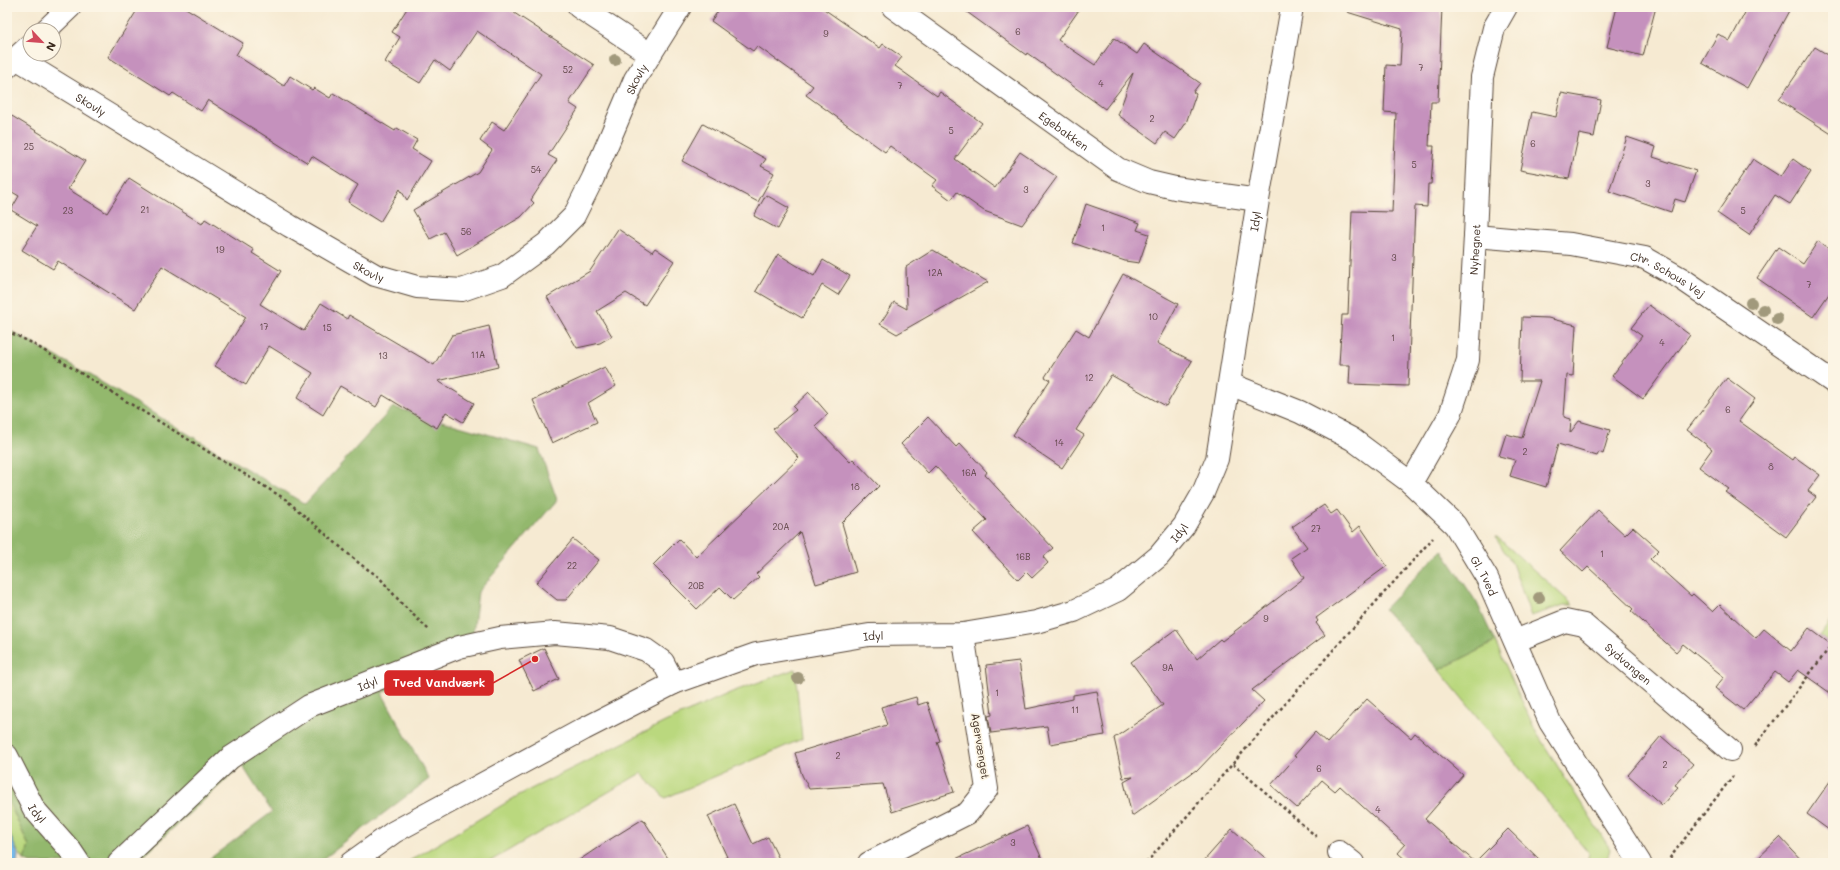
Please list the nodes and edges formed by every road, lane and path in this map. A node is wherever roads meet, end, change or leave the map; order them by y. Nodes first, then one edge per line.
1 (70, 7) edge
2 (579, 7) edge
3 (680, 7) edge
4 (893, 7) edge
5 (1292, 7) edge
6 (1506, 7) edge
7 (54, 22) edge
8 (650, 54) junction
9 (18, 57) edge
10 (1258, 200) junction
11 (1475, 236) junction
12 (7, 331) edge
13 (1833, 382) edge
14 (1230, 384) junction
15 (1412, 483) junction
16 (1449, 520) junction
17 (963, 634) junction
18 (1515, 641) junction
19 (459, 647) junction
20 (674, 683) junction
21 (1730, 750) dead end
22 (7, 756) edge
23 (1233, 764) junction
24 (1345, 857) edge
25 (1638, 862) edge
26 (79, 863) edge
27 (120, 863) edge
28 (351, 863) edge
29 (869, 863) edge
30 (1146, 863) edge

1 - 7 street
2 - 8 street, Skovly
3 - 8 street, Skovly
4 - 10 street, Egebakken
5 - 10 street, Idyl
6 - 11 street, Nyhegnet
8 - 9 street, Skovly
10 - 14 street, Idyl
11 - 13 street, Chr. Schous Vej
11 - 15 street, Nyhegnet
12 - 19 path
14 - 15 street, Gl. Tved
14 - 17 street, Idyl
15 - 16 street, Gl. Tved
16 - 18 street, Gl. Tved
16 - 23 path
17 - 20 street, Idyl
17 - 29 street, Agervænget
18 - 21 street, Sydvangen
18 - 25 street, Gl. Tved
19 - 20 street, Idyl
19 - 27 street, Idyl
20 - 28 street, Idyl
22 - 26 street, Idyl
23 - 24 path
23 - 30 path

